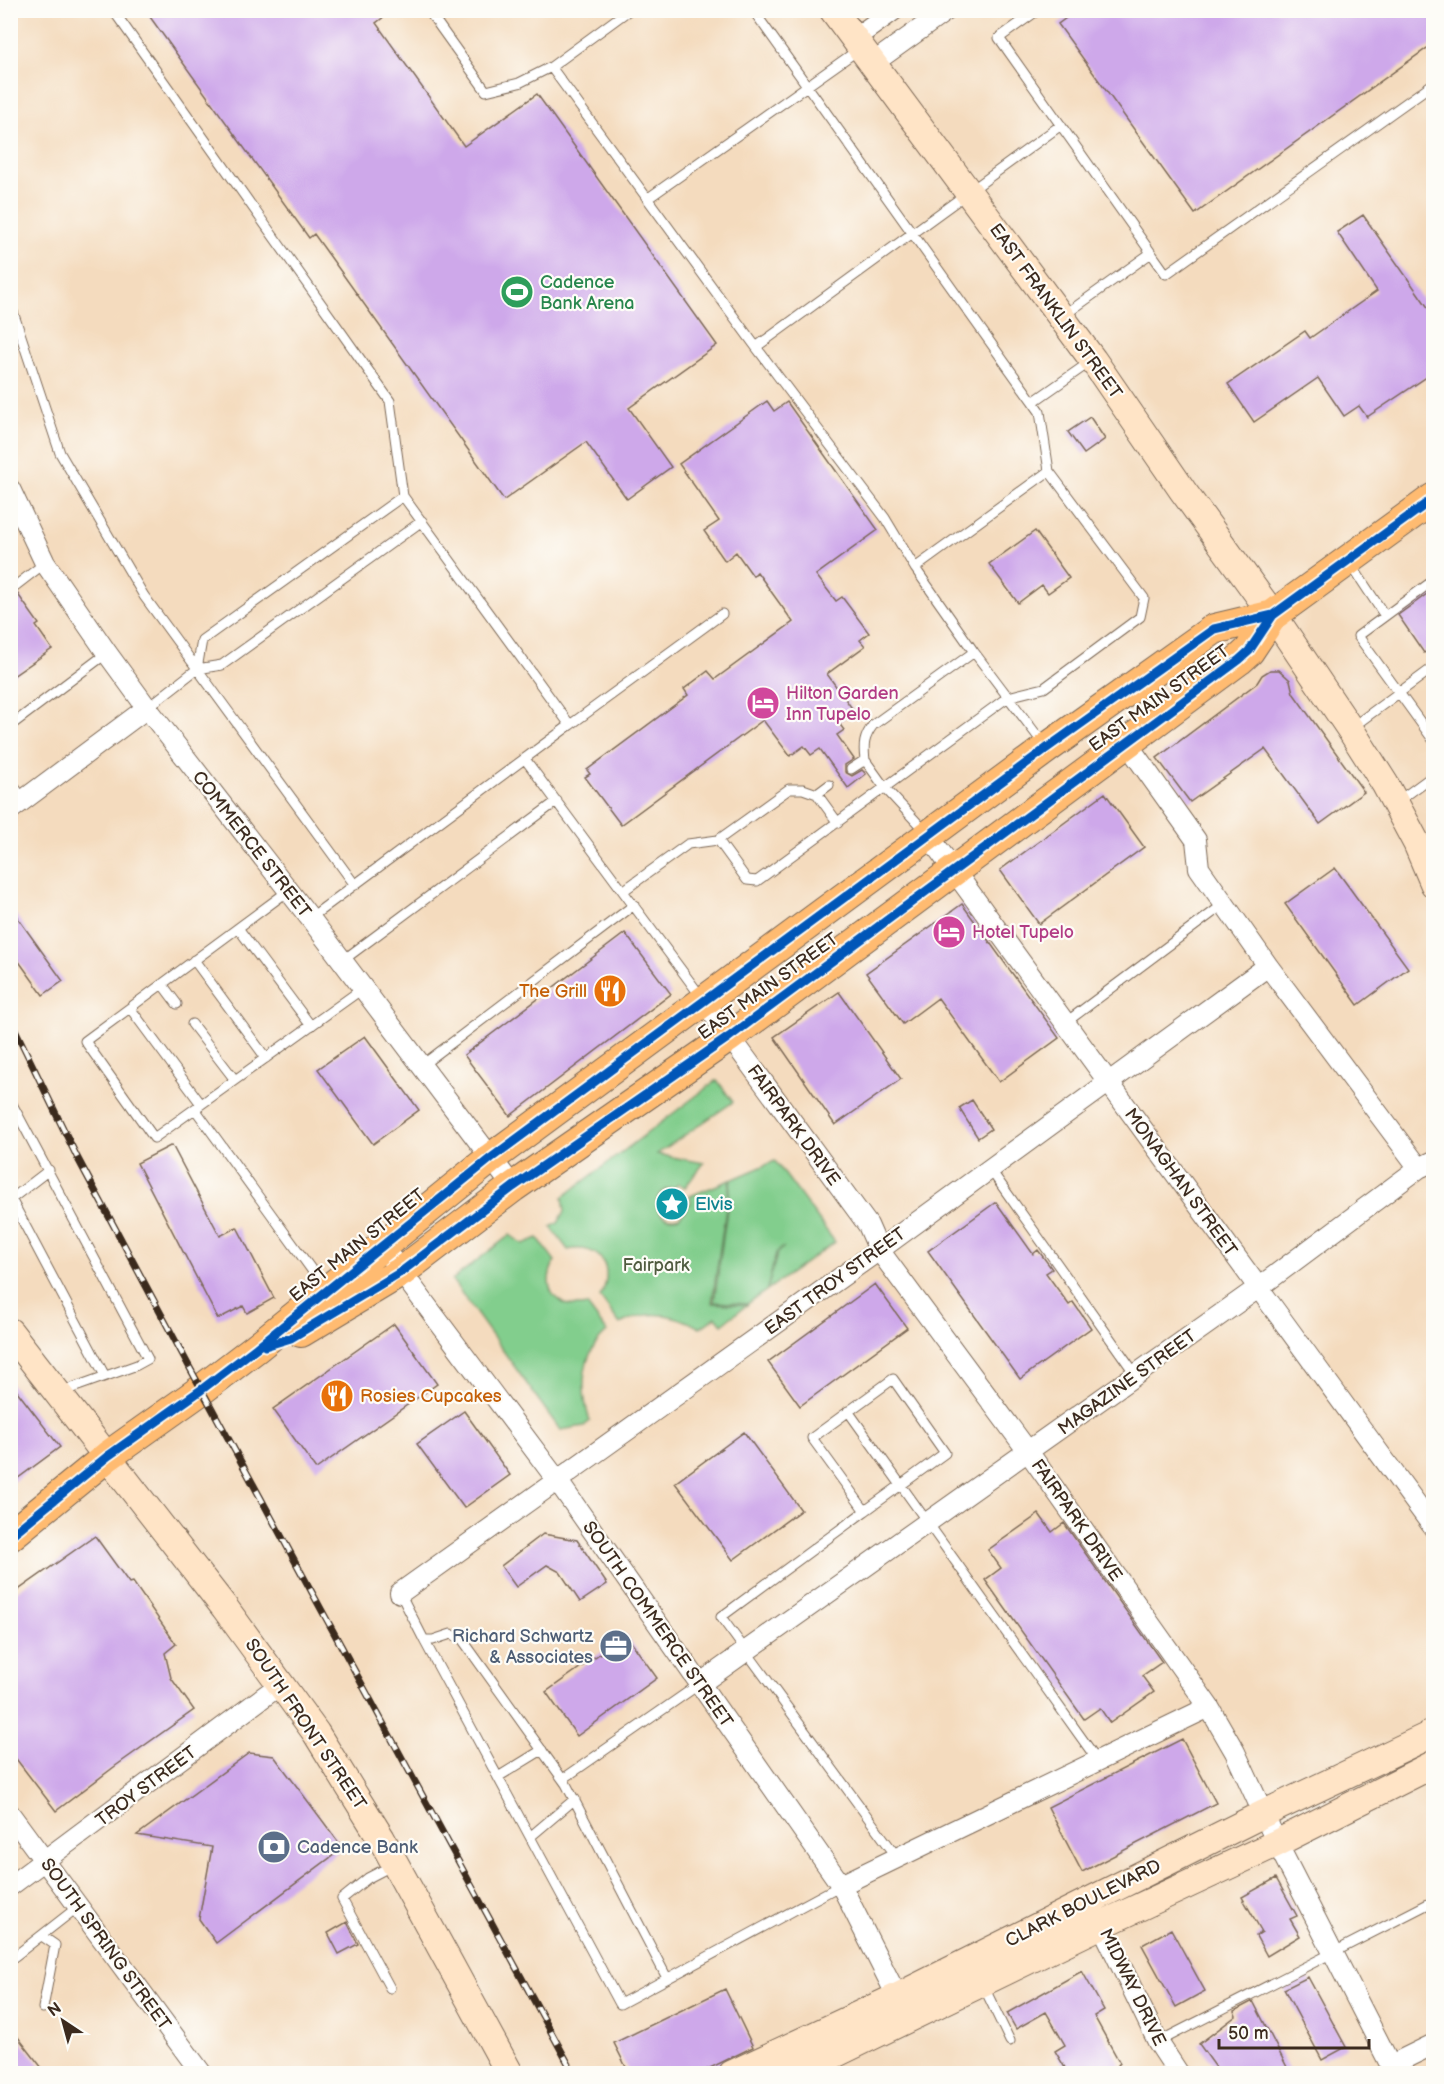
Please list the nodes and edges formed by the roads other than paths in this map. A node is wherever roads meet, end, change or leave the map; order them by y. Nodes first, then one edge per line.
1 (113, 10) edge
2 (428, 10) edge
3 (629, 10) edge
4 (753, 10) edge
5 (833, 10) edge
6 (894, 10) edge
7 (947, 10) edge
8 (1038, 10) edge
9 (863, 50) junction
10 (551, 67) junction
11 (1434, 83) edge
12 (806, 86) junction
13 (1061, 125) junction
14 (969, 192) junction
15 (647, 199) junction
16 (912, 234) junction
17 (1151, 253) junction
18 (10, 303) edge
19 (1062, 317) junction
20 (756, 346) junction
21 (1093, 360) junction
22 (1033, 402) junction
23 (1049, 471) junction
24 (403, 496) junction
25 (12, 498) edge
26 (1432, 500) edge
27 (422, 521) junction
28 (1348, 560) junction
29 (45, 563) junction
30 (915, 568) junction
31 (1434, 580) edge
32 (10, 590) edge
33 (722, 614) dead end
34 (1273, 615) junction
35 (1385, 616) junction
36 (974, 652) junction
37 (106, 653) junction
38 (1434, 667) edge
39 (197, 669) junction
40 (1399, 693) junction
41 (1008, 697) junction
42 (147, 708) junction
43 (570, 725) junction
44 (10, 726) edge
45 (1350, 729) junction
46 (1434, 741) edge
47 (1126, 742) junction
48 (1047, 748) junction
49 (525, 759) junction
50 (865, 760) junction
51 (851, 769) dead end
52 (1434, 775) edge
53 (10, 781) edge
54 (829, 785) dead end
55 (885, 788) junction
56 (817, 794) junction
57 (557, 801) junction
58 (1395, 803) junction
59 (17, 805) edge
60 (838, 823) junction
61 (928, 835) junction
62 (718, 840) junction
63 (953, 870) junction
64 (1434, 884) edge
65 (355, 885) junction
66 (288, 891) junction
67 (624, 891) junction
68 (1224, 904) junction
69 (634, 905) junction
70 (310, 918) junction
71 (238, 928) junction
72 (194, 960) junction
73 (342, 962) junction
74 (1268, 966) junction
75 (162, 984) junction
76 (362, 989) junction
77 (704, 1000) junction
78 (177, 1004) dead end
79 (130, 1008) junction
80 (1065, 1023) junction
81 (192, 1024) dead end
82 (312, 1026) junction
83 (729, 1036) junction
84 (266, 1058) junction
85 (421, 1066) junction
86 (235, 1080) junction
87 (1108, 1082) junction
88 (10, 1101) edge
89 (198, 1107) junction
90 (491, 1158) junction
91 (1426, 1165) edge
92 (990, 1169) junction
93 (49, 1170) junction
94 (513, 1187) junction
95 (11, 1199) edge
96 (382, 1246) junction
97 (879, 1250) junction
98 (401, 1272) junction
99 (1258, 1288) junction
100 (327, 1291) junction
101 (10, 1332) edge
102 (256, 1348) junction
103 (1136, 1375) junction
104 (105, 1376) junction
105 (59, 1393) junction
106 (848, 1411) junction
107 (1027, 1450) junction
108 (108, 1456) junction
109 (557, 1480) junction
110 (900, 1485) junction
111 (865, 1511) junction
112 (927, 1522) junction
113 (1434, 1528) edge
114 (10, 1536) edge
115 (400, 1593) joint
116 (424, 1640) junction
117 (746, 1652) junction
118 (701, 1683) junction
119 (281, 1684) junction
120 (1209, 1707) junction
121 (1434, 1733) edge
122 (542, 1750) junction
123 (1098, 1761) junction
124 (1434, 1764) edge
125 (498, 1777) junction
126 (563, 1779) junction
127 (574, 1799) junction
128 (10, 1814) edge
129 (1263, 1814) junction
130 (530, 1837) junction
131 (1277, 1843) junction
132 (897, 1857) junction
133 (46, 1860) junction
134 (395, 1864) junction
135 (841, 1885) junction
136 (10, 1886) edge
137 (1089, 1900) junction
138 (1434, 1900) edge
139 (79, 1906) junction
140 (1101, 1925) junction
141 (42, 1935) junction
142 (1334, 1951) junction
143 (10, 1960) edge
144 (667, 1978) junction
145 (981, 1983) junction
146 (390, 1988) dead end
147 (43, 2008) dead end
148 (903, 2008) junction
149 (1010, 2041) dead end
150 (1158, 2042) junction
151 (1434, 2044) edge
152 (1393, 2069) edge
153 (191, 2070) edge
154 (510, 2073) edge
155 (732, 2073) edge
156 (794, 2073) edge
157 (1179, 2073) edge

1 - 24 lane
2 - 10 lane
3 - 10 lane
4 - 12 lane
5 - 9 street, EAST FRANKLIN STREET
6 - 9 street
7 - 9 street
8 - 13 lane
9 - 12 lane
9 - 14 street, EAST FRANKLIN STREET
10 - 15 lane
11 - 17 lane
12 - 15 lane
12 - 16 lane
13 - 14 lane
13 - 17 lane
14 - 16 lane
14 - 19 street, EAST FRANKLIN STREET
15 - 20 lane
16 - 20 lane
16 - 22 lane
17 - 19 lane
18 - 39 lane
19 - 21 street, EAST FRANKLIN STREET
20 - 30 lane
21 - 22 lane
21 - 34 street, EAST FRANKLIN STREET
22 - 23 lane
23 - 30 lane
23 - 41 lane
24 - 27 lane
24 - 39 lane
25 - 29 street, COMMERCE STREET
26 - 28 main road, EAST MAIN STREET
27 - 39 lane
27 - 43 lane
28 - 34 main road, EAST MAIN STREET
28 - 35 lane
29 - 32 lane
29 - 37 street, COMMERCE STREET
30 - 36 lane
31 - 35 lane
33 - 43 lane
34 - 45 street, EAST FRANKLIN STREET
34 - 47 main road, EAST MAIN STREET
34 - 48 main road, EAST MAIN STREET
35 - 40 lane
36 - 41 lane
36 - 50 lane
37 - 42 street, COMMERCE STREET
37 - 44 lane
38 - 40 lane
39 - 42 lane
39 - 65 lane
40 - 45 lane
40 - 46 lane
41 - 48 lane
41 - 55 lane
42 - 59 street
42 - 66 street, COMMERCE STREET
43 - 49 lane
45 - 58 street, EAST FRANKLIN STREET
47 - 63 main road, EAST MAIN STREET
47 - 68 street
48 - 61 main road, EAST MAIN STREET
49 - 57 lane
49 - 65 lane
50 - 51 lane
50 - 55 lane
52 - 58 lane
53 - 59 lane
54 - 56 lane
55 - 60 lane
55 - 61 lane
56 - 60 lane
56 - 62 lane
57 - 67 lane
57 - 73 lane
58 - 64 street, EAST FRANKLIN STREET
60 - 62 lane
61 - 63 street, MONAGHAN STREET
61 - 77 main road, EAST MAIN STREET
62 - 67 lane
63 - 80 street, MONAGHAN STREET
63 - 83 main road, EAST MAIN STREET
65 - 70 lane
66 - 70 street, COMMERCE STREET
66 - 71 lane
67 - 69 lane
68 - 74 street
68 - 80 lane
69 - 77 lane
69 - 85 lane
70 - 73 street, COMMERCE STREET
71 - 72 lane
71 - 82 lane
72 - 75 lane
72 - 84 lane
73 - 76 street, COMMERCE STREET
74 - 87 street, EAST TROY STREET
74 - 91 street
75 - 78 lane
75 - 79 lane
76 - 82 lane
76 - 85 street, COMMERCE STREET
77 - 83 street, FAIRPARK DRIVE
77 - 90 main road, EAST MAIN STREET
79 - 89 lane
79 - 89 lane
80 - 87 street, MONAGHAN STREET
81 - 86 lane
82 - 84 lane
83 - 94 main road, EAST MAIN STREET
83 - 97 street, FAIRPARK DRIVE
84 - 86 lane
85 - 90 street, COMMERCE STREET
86 - 89 lane
87 - 92 street, EAST TROY STREET
87 - 99 street, MONAGHAN STREET
88 - 93 lane
89 - 100 lane
90 - 94 street, COMMERCE STREET
90 - 96 main road, EAST MAIN STREET
91 - 99 street, MAGAZINE STREET
92 - 97 street, EAST TROY STREET
92 - 103 lane
93 - 95 lane
93 - 104 lane
94 - 98 main road, EAST MAIN STREET
95 - 104 lane
96 - 98 street, SOUTH COMMERCE STREET
96 - 100 main road, EAST MAIN STREET
97 - 107 street, FAIRPARK DRIVE
97 - 109 street, EAST TROY STREET
98 - 102 main road, EAST MAIN STREET
98 - 109 street, SOUTH COMMERCE STREET
99 - 103 street, MAGAZINE STREET
99 - 113 street, MONAGHAN STREET
100 - 102 main road, EAST MAIN STREET
101 - 105 street, SOUTH FRONT STREET
102 - 108 main road, EAST MAIN STREET
103 - 107 street, MAGAZINE STREET
104 - 105 lane
105 - 108 street, SOUTH FRONT STREET
106 - 110 lane
106 - 110 lane
106 - 111 lane
107 - 112 street, MAGAZINE STREET
107 - 120 street, FAIRPARK DRIVE
108 - 114 main road, EAST MAIN STREET
108 - 119 street, SOUTH FRONT STREET
109 - 115 street, EAST TROY STREET
109 - 118 street, SOUTH COMMERCE STREET
110 - 111 lane
110 - 112 lane
111 - 117 lane
112 - 117 street, MAGAZINE STREET
112 - 123 lane
115 - 116 lane
116 - 122 lane
116 - 125 lane
117 - 118 street, MAGAZINE STREET
117 - 132 lane
118 - 126 lane
118 - 135 street, SOUTH COMMERCE STREET
119 - 133 street, TROY STREET
119 - 134 street, SOUTH FRONT STREET
120 - 123 street
120 - 129 street, FAIRPARK DRIVE
121 - 129 street, CLARK BOULEVARD
122 - 125 lane
122 - 126 lane
123 - 132 street
124 - 131 street, CLARK BOULEVARD
125 - 130 lane
126 - 127 lane
127 - 130 lane
127 - 144 lane
128 - 133 street, SOUTH SPRING STREET
129 - 131 street, FAIRPARK DRIVE
129 - 137 street, CLARK BOULEVARD
130 - 144 lane
131 - 140 street, CLARK BOULEVARD
131 - 142 street, FAIRPARK DRIVE
132 - 135 street
133 - 136 street, TROY STREET
133 - 139 street, SOUTH SPRING STREET
134 - 146 lane
134 - 154 street, SOUTH FRONT STREET
135 - 144 lane
135 - 148 street, SOUTH COMMERCE STREET
137 - 140 street, MIDWAY DRIVE
137 - 148 street, CLARK BOULEVARD
138 - 142 lane
139 - 141 lane
139 - 153 street, SOUTH SPRING STREET
140 - 145 street, CLARK BOULEVARD
140 - 150 street, MIDWAY DRIVE
141 - 143 lane
141 - 147 lane
142 - 150 lane
142 - 152 street, FAIRPARK DRIVE
145 - 148 street, CLARK BOULEVARD
145 - 149 lane
148 - 155 street, CLARK BOULEVARD
148 - 156 street, CLARK BOULEVARD
150 - 157 street, MIDWAY DRIVE
151 - 152 street

